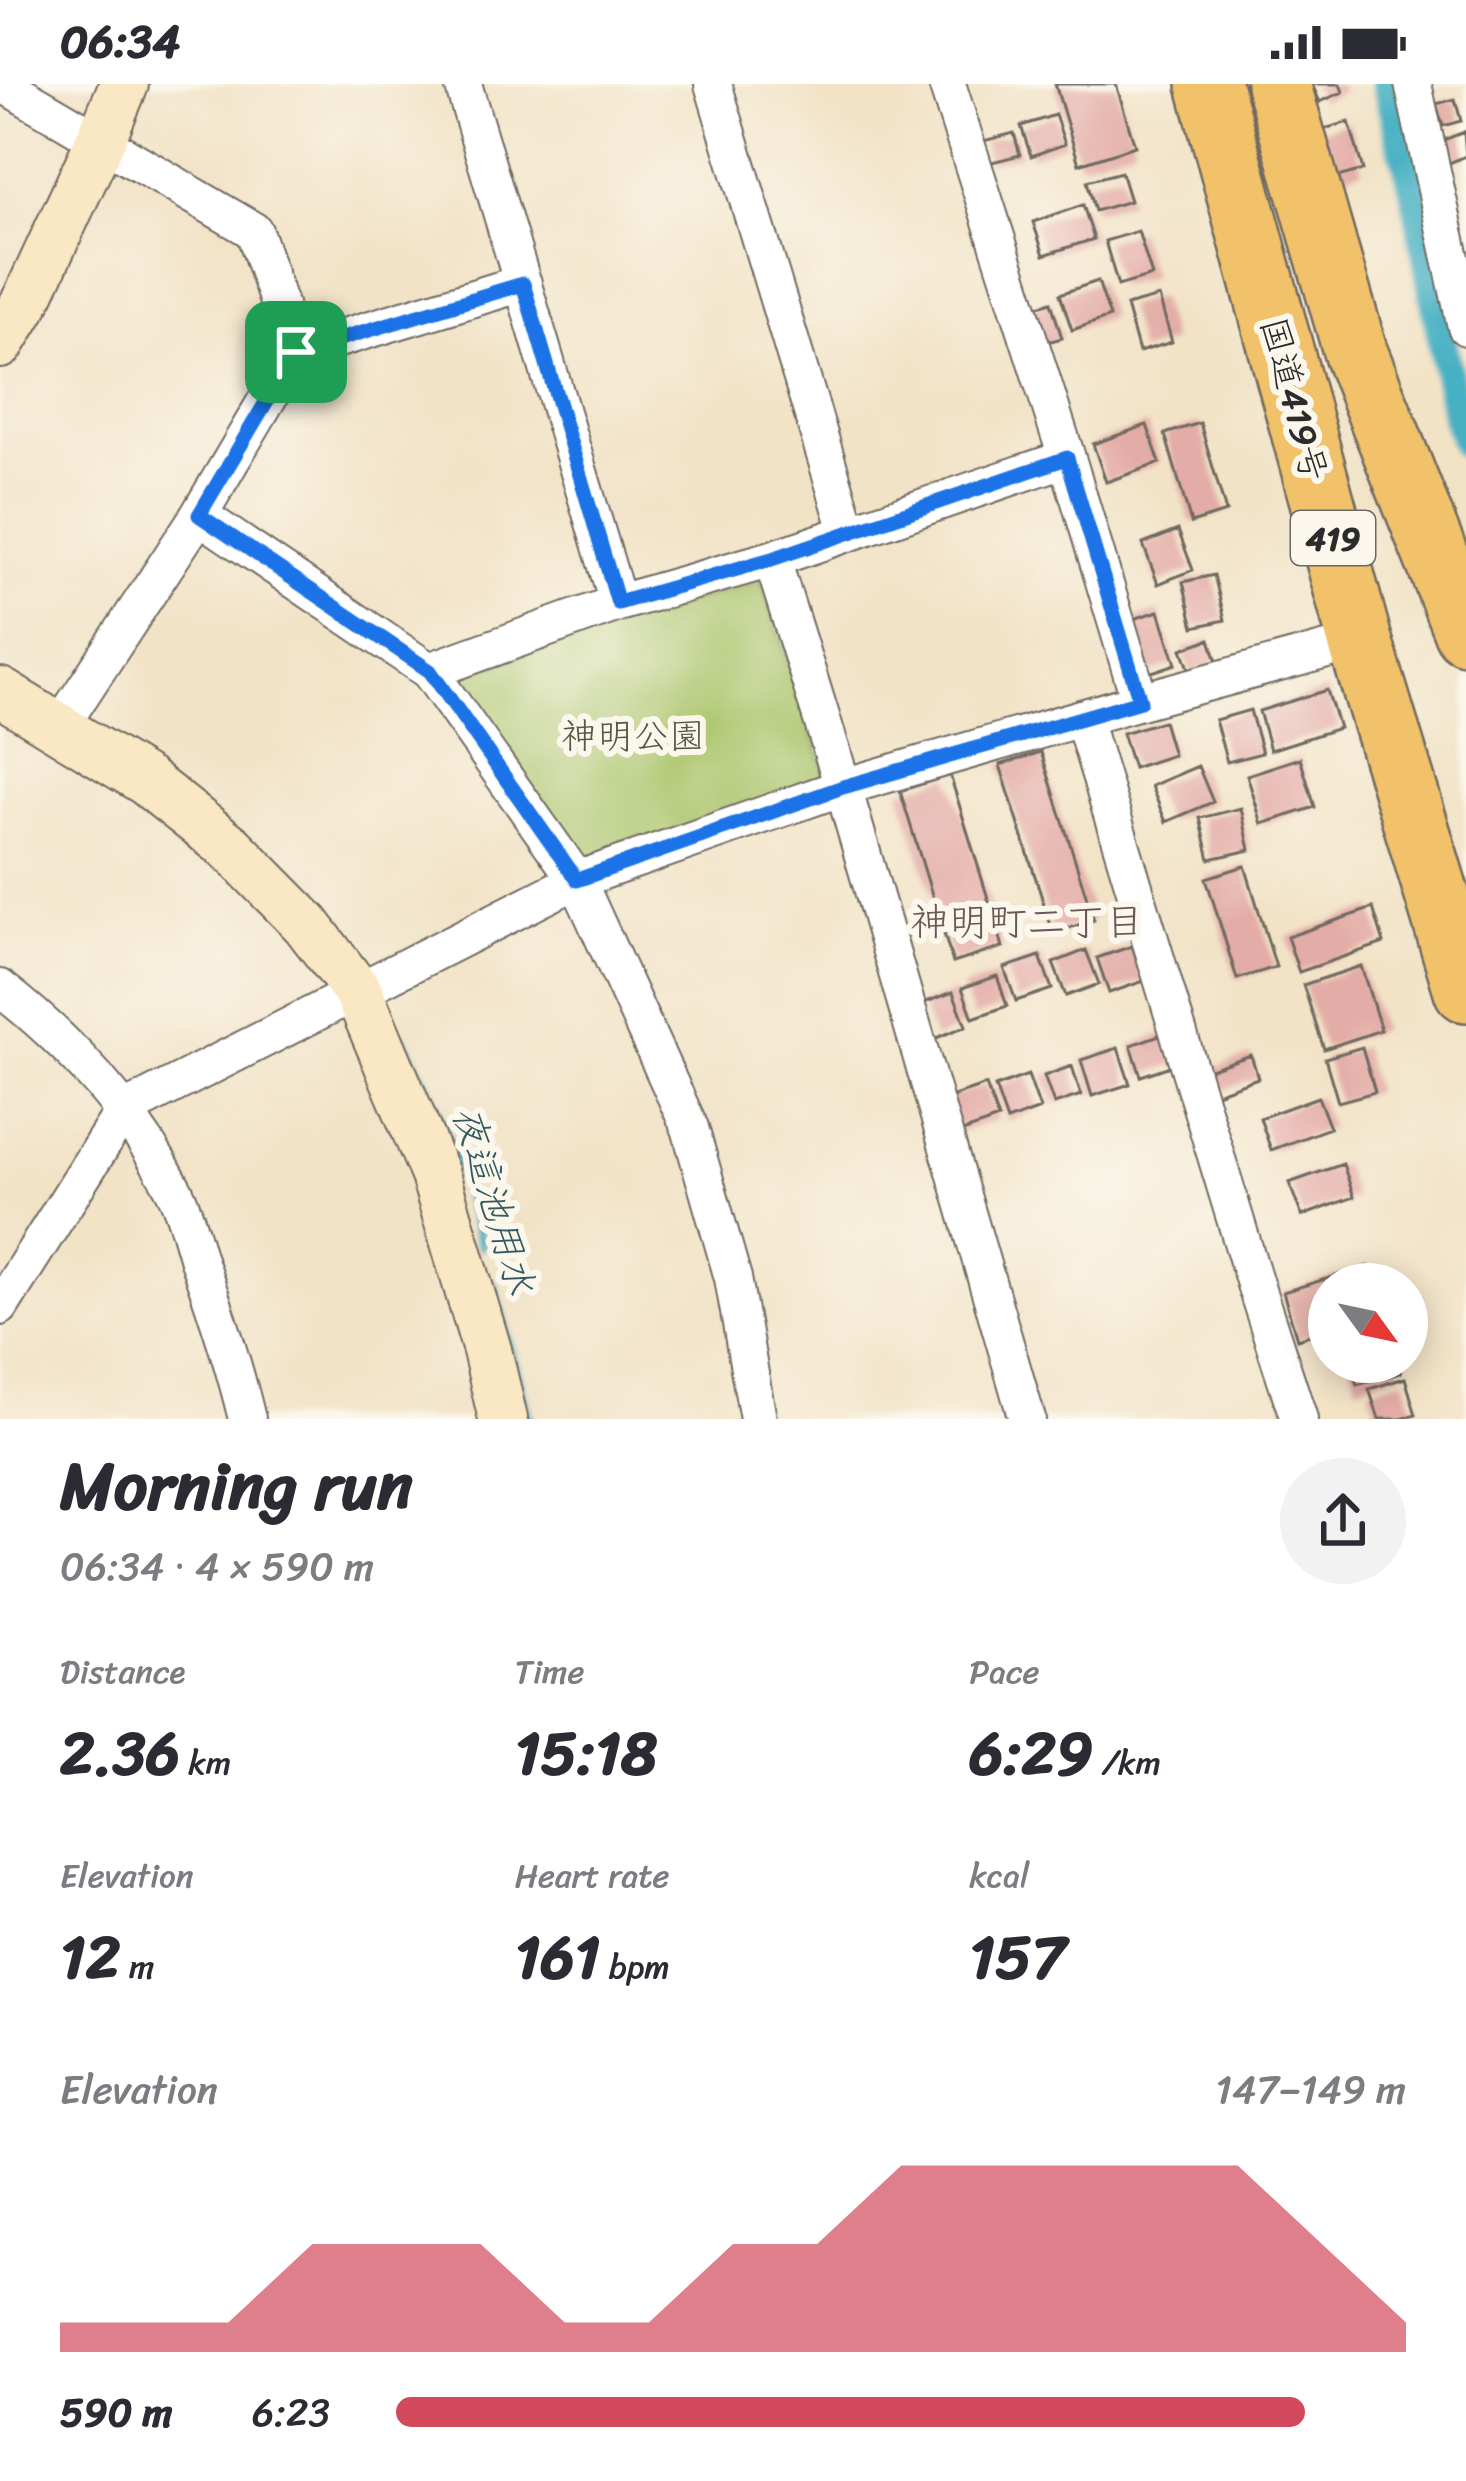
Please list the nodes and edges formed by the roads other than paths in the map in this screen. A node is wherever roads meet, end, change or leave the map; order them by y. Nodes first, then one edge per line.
1 (3, 84) edge
2 (124, 84) edge
3 (463, 84) edge
4 (713, 84) edge
5 (947, 84) edge
6 (1209, 84) edge
7 (1278, 84) edge
8 (1413, 84) edge
9 (101, 140) junction
10 (523, 284) junction
11 (1466, 327) edge
12 (0, 344) edge
13 (296, 352) junction
14 (1067, 458) junction
15 (199, 515) junction
16 (848, 531) junction
17 (772, 559) junction
18 (618, 603) junction
19 (1466, 632) edge
20 (1360, 641) junction
21 (430, 671) junction
22 (0, 692) edge
23 (1140, 701) junction
24 (1083, 719) junction
25 (58, 728) junction
26 (843, 787) junction
27 (577, 880) junction
28 (0, 988) edge
29 (1466, 990) edge
30 (358, 992) junction
31 (124, 1110) junction
32 (0, 1307) edge
33 (247, 1419) edge
34 (503, 1419) edge
35 (758, 1419) edge
36 (1027, 1419) edge
37 (1299, 1419) edge

1 - 9 street
2 - 9 street
3 - 10 street
4 - 16 street
5 - 14 street
6 - 20 highway, 国道419号 / 419
7 - 19 highway, 国道419号 / 419
8 - 11 street
9 - 12 street
9 - 13 street
10 - 13 street
10 - 18 street
13 - 15 street
14 - 16 street
14 - 23 street
15 - 21 street
15 - 25 street
16 - 17 street
17 - 18 street
17 - 26 street
18 - 21 street
20 - 23 street
20 - 29 highway, 国道419号 / 419
21 - 27 street
22 - 25 street
23 - 24 street
24 - 26 street
24 - 37 street
25 - 30 street
26 - 27 street
26 - 36 street
27 - 30 street
27 - 35 street
28 - 31 street
30 - 31 street
30 - 34 street
31 - 32 street
31 - 33 street

